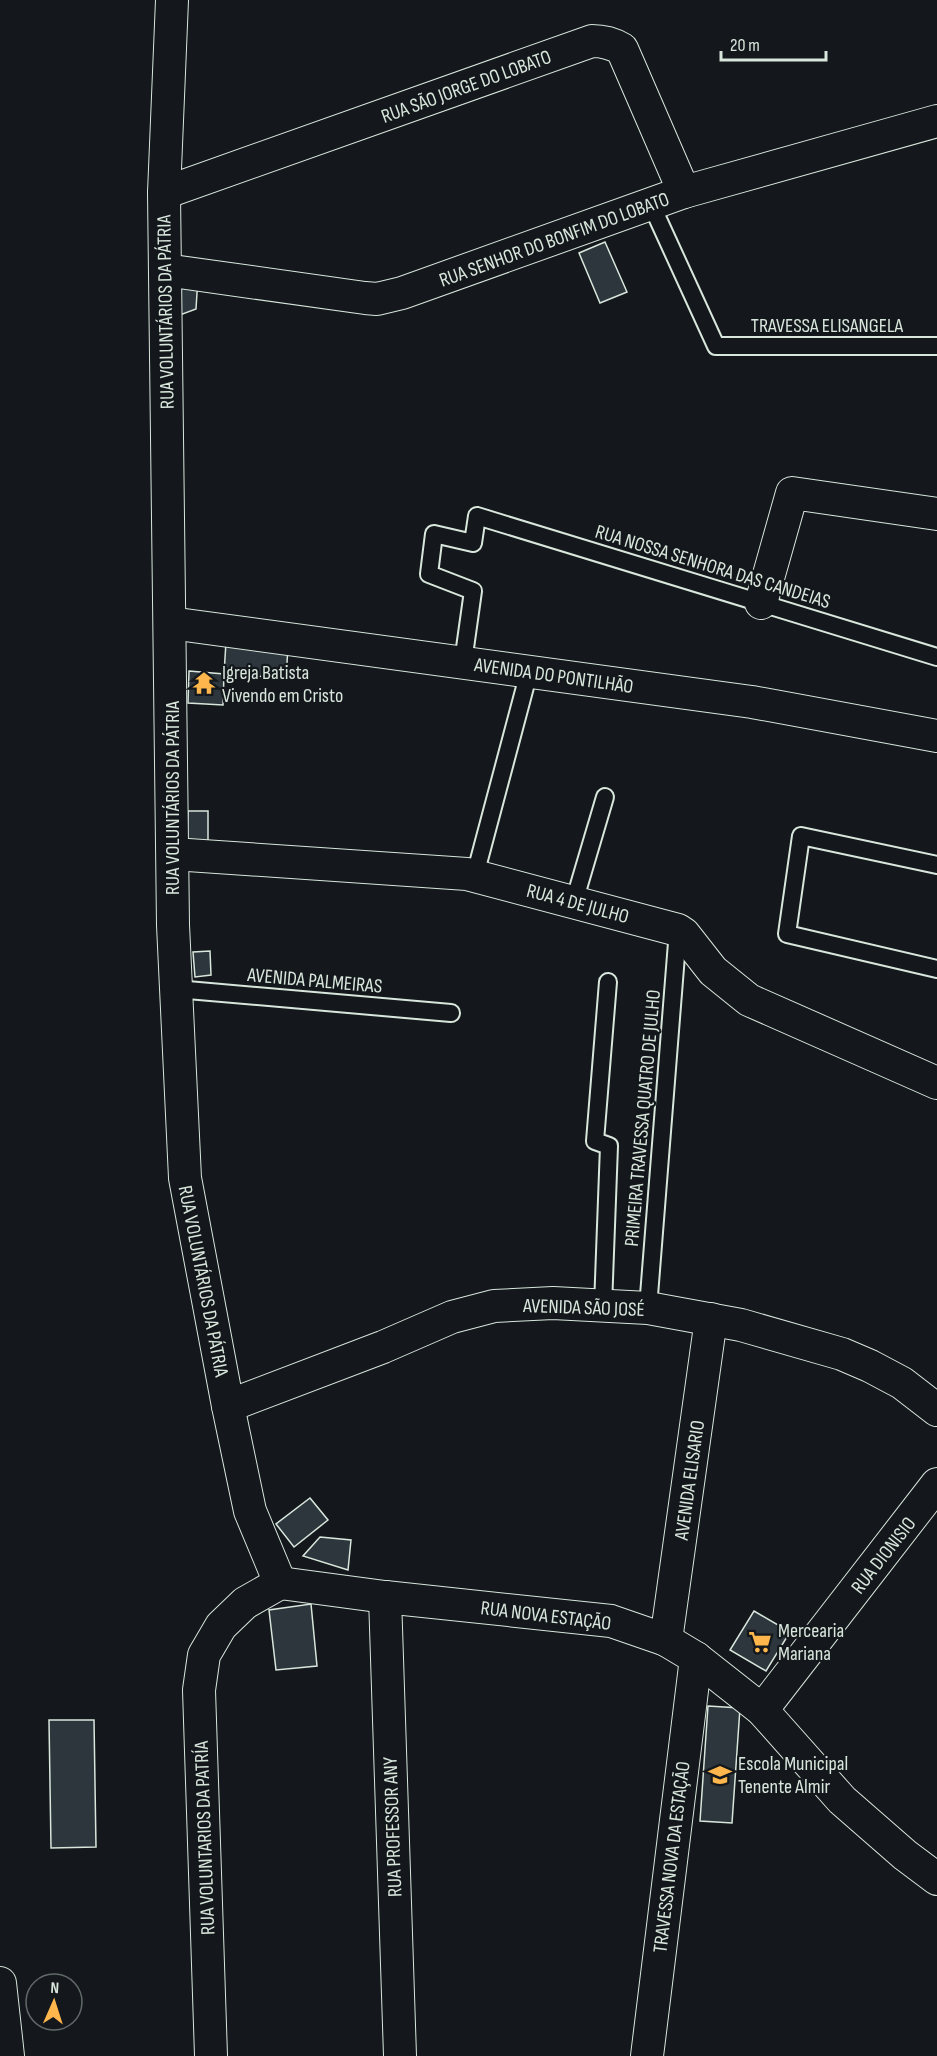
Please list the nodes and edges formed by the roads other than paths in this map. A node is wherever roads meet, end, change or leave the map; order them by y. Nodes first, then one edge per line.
1 (172, 0) edge
2 (937, 121) edge
3 (684, 192) junction
4 (164, 194) junction
5 (651, 204) junction
6 (165, 270) junction
7 (937, 346) edge
8 (937, 514) edge
9 (761, 603) junction
10 (170, 623) junction
11 (937, 657) edge
12 (464, 663) junction
13 (529, 672) junction
14 (937, 736) edge
15 (605, 796) dead end
16 (173, 854) junction
17 (937, 866) edge
18 (475, 876) junction
19 (574, 902) junction
20 (678, 930) junction
21 (937, 969) edge
22 (608, 982) dead end
23 (176, 989) junction
24 (451, 1013) dead end
25 (937, 1083) edge
26 (603, 1306) junction
27 (648, 1308) junction
28 (711, 1319) junction
29 (228, 1406) junction
30 (937, 1410) edge
31 (937, 1484) edge
32 (280, 1583) junction
33 (385, 1597) junction
34 (666, 1641) junction
35 (696, 1658) junction
36 (762, 1710) junction
37 (937, 1879) edge
38 (0, 1983) edge
39 (8, 2056) edge
40 (211, 2056) edge
41 (400, 2056) edge
42 (647, 2056) edge

1 - 4 street, RUA VOLUNTÁRIOS DA PÁTRIA
2 - 3 street, RUA SENHOR DO BONFIM DO LOBATO
3 - 4 street, RUA SÃO JORGE DO LOBATO
3 - 5 street, RUA SENHOR DO BONFIM DO LOBATO
4 - 6 street, RUA VOLUNTÁRIOS DA PÁTRIA
5 - 6 street, RUA SENHOR DO BONFIM DO LOBATO
5 - 7 lane, TRAVESSA ELISANGELA
6 - 10 street, RUA VOLUNTÁRIOS DA PÁTRIA
8 - 9 street
9 - 11 lane, RUA NOSSA SENHORA DAS CANDEIAS
9 - 12 lane, RUA NOSSA SENHORA DAS CANDEIAS
10 - 12 street, AVENIDA DO PONTILHÃO
10 - 16 street, RUA VOLUNTÁRIOS DA PÁTRIA
12 - 13 street, AVENIDA DO PONTILHÃO
13 - 14 street, AVENIDA DO PONTILHÃO
13 - 18 lane
15 - 19 lane
16 - 18 street, RUA 4 DE JULHO
16 - 23 street, RUA VOLUNTÁRIOS DA PÁTRIA
17 - 21 lane
18 - 19 street, RUA 4 DE JULHO
19 - 20 street, RUA 4 DE JULHO
20 - 25 street
20 - 27 lane, PRIMEIRA TRAVESSA QUATRO DE JULHO
22 - 26 lane
23 - 24 lane, AVENIDA PALMEIRAS
23 - 29 street, RUA VOLUNTÁRIOS DA PÁTRIA
26 - 27 street, AVENIDA SÃO JOSÉ
26 - 29 street, AVENIDA SÃO JOSÉ
27 - 28 street, AVENIDA SÃO JOSÉ
28 - 30 street, AVENIDA SÃO JOSÉ
28 - 34 street, AVENIDA ELISARIO
29 - 32 street, RUA VOLUNTÁRIOS DA PÁTRIA
31 - 36 street, RUA DIONISIO
32 - 33 street, RUA NOVA ESTAÇÃO
32 - 40 street, RUA VOLUNTARIOS DA PATRÍA
33 - 34 street, RUA NOVA ESTAÇÃO
33 - 41 street, RUA PROFESSOR ANY
34 - 35 street, RUA NOVA ESTAÇÃO
35 - 36 street, RUA NOVA ESTAÇÃO
35 - 42 street, TRAVESSA NOVA DA ESTAÇÃO
36 - 37 street, RUA NOVA ESTAÇÃO
38 - 39 street

